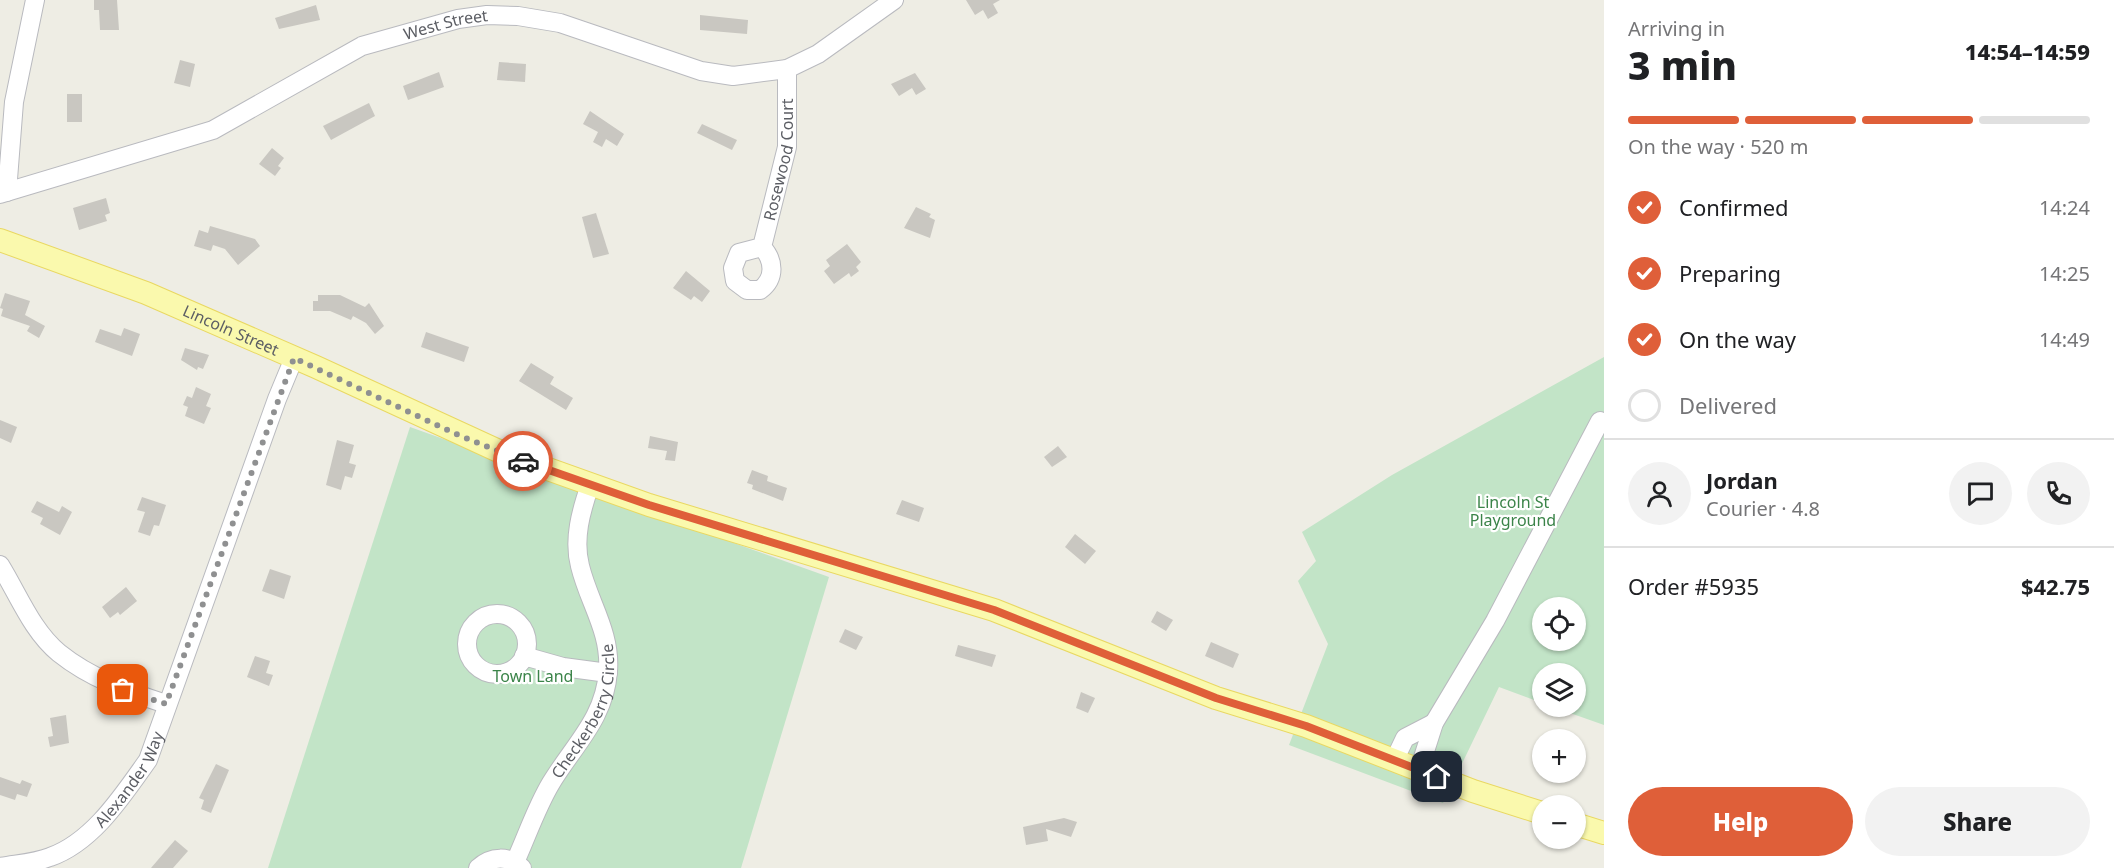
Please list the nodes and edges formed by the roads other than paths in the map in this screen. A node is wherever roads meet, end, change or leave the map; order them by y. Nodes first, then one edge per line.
1 (35, 0) edge
2 (894, 0) edge
3 (787, 69) junction
4 (3, 193) edge
5 (0, 240) edge
6 (762, 247) dead end
7 (294, 358) junction
8 (1600, 421) dead end
9 (590, 485) junction
10 (0, 566) edge
11 (524, 656) dead end
12 (608, 673) junction
13 (166, 704) junction
14 (1434, 723) junction
15 (1394, 760) junction
16 (1419, 770) junction
17 (1532, 810) edge
18 (1586, 827) edge
19 (1604, 833) edge
20 (518, 865) edge
21 (0, 867) edge
22 (478, 868) edge

1 - 4 street
2 - 3 street, West Street
3 - 4 street, West Street
3 - 6 street, Rosewood Court
5 - 7 main road, Lincoln Street
7 - 9 main road, Lincoln Street
7 - 13 street, Alexander Way
8 - 14 street
9 - 12 street, Checkerberry Circle
9 - 15 main road, Lincoln Street
10 - 13 street
11 - 12 street
12 - 20 street, Checkerberry Circle
13 - 21 street, Alexander Way
14 - 15 street
14 - 16 street
15 - 16 main road, Lincoln Street
16 - 17 main road, Lincoln Street
18 - 19 main road
20 - 22 street, Checkerberry Circle

